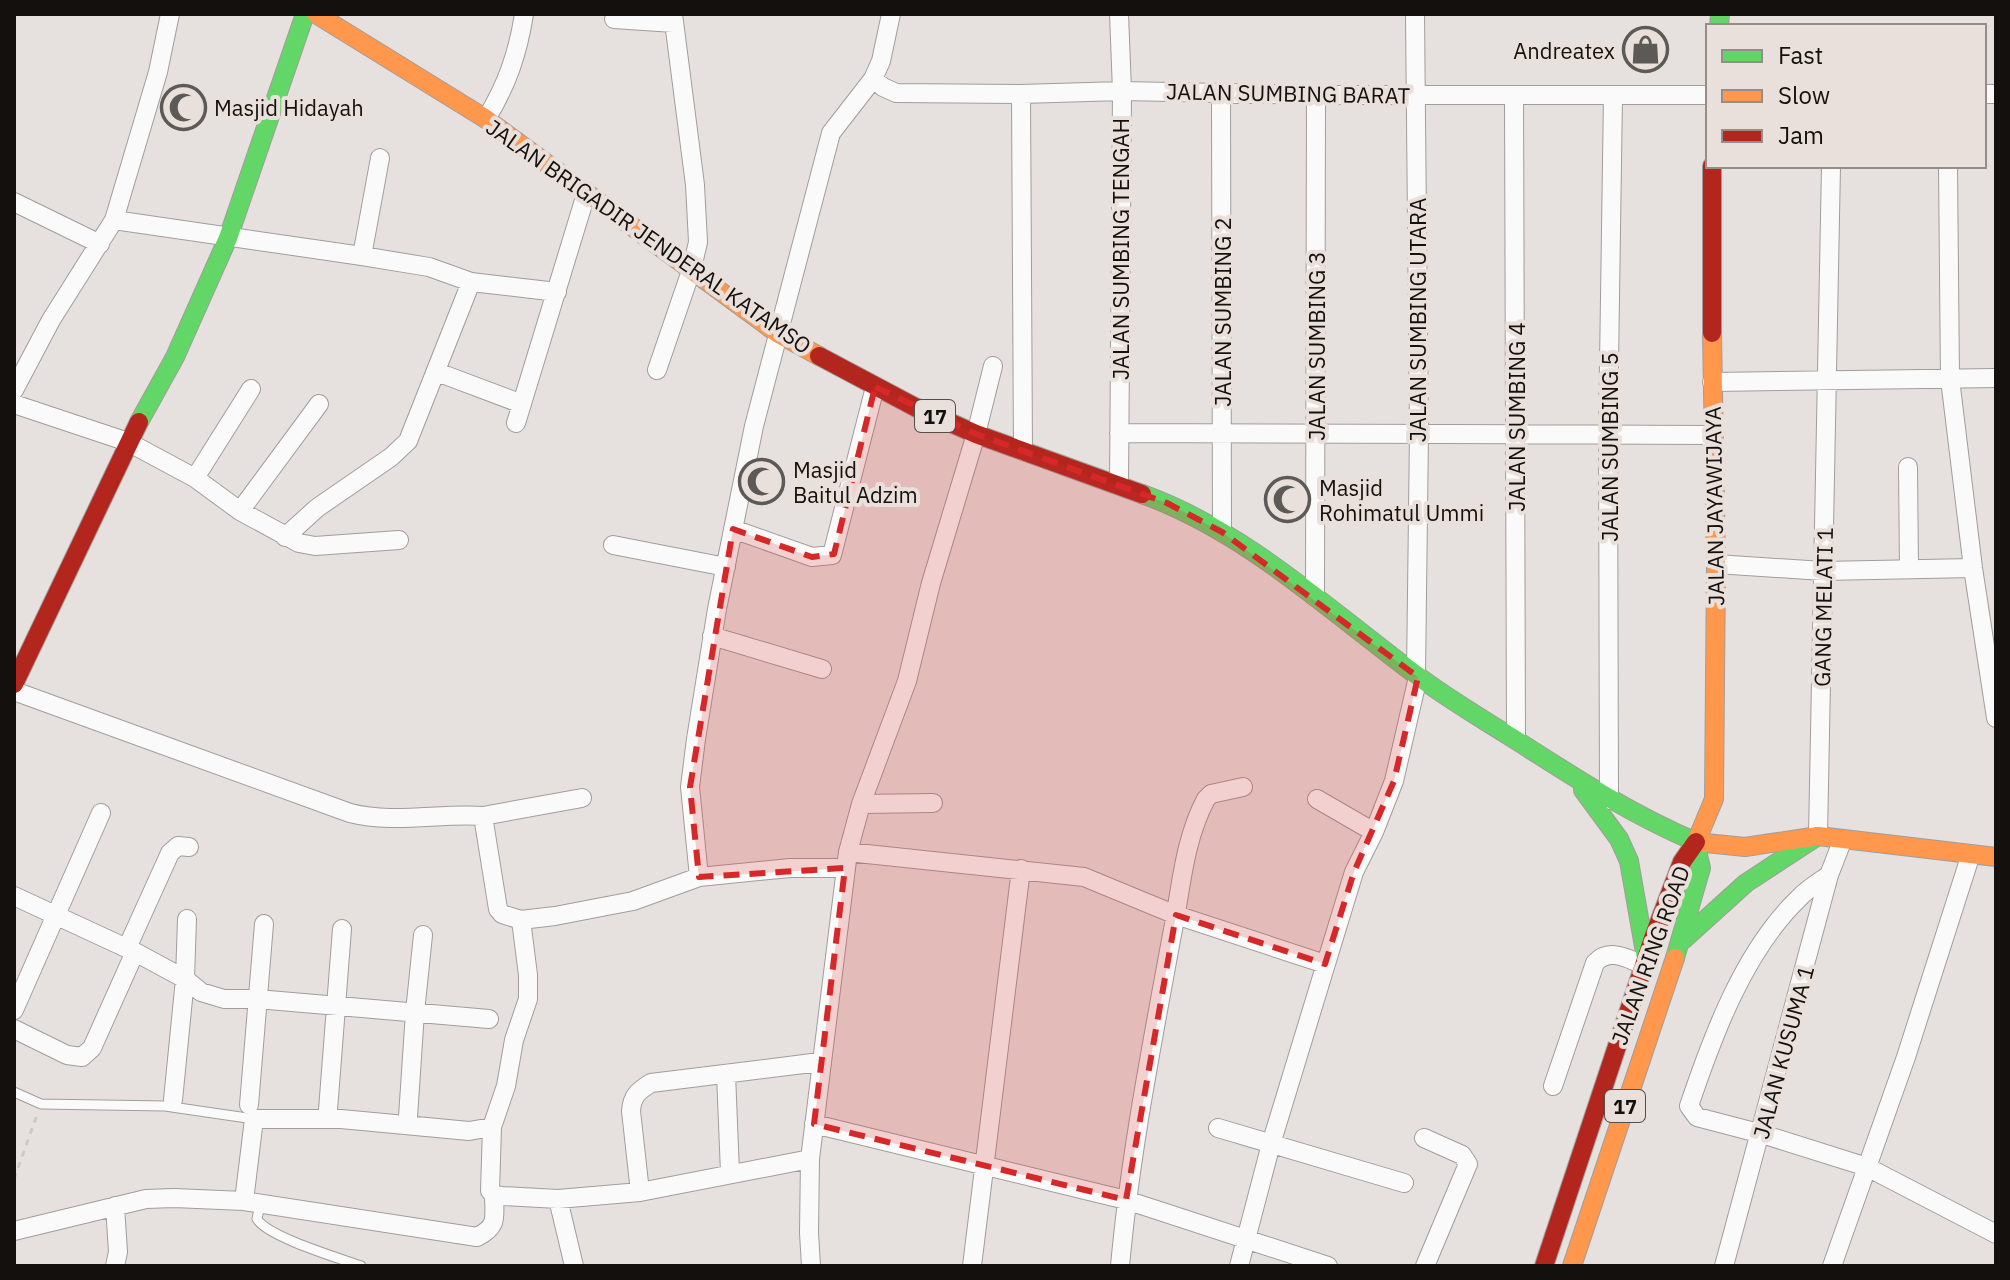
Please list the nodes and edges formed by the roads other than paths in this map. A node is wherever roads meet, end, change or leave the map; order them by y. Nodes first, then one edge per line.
1 (170, 14) edge
2 (305, 14) edge
3 (316, 14) edge
4 (524, 14) edge
5 (891, 14) edge
6 (1119, 14) edge
7 (1415, 14) edge
8 (678, 17) edge
9 (614, 19) dead end
10 (873, 79) junction
11 (1122, 91) junction
12 (1221, 93) junction
13 (1021, 94) junction
14 (1416, 94) junction
15 (1316, 95) junction
16 (1514, 95) junction
17 (1613, 95) junction
18 (1706, 95) edge
19 (486, 119) junction
20 (380, 158) dead end
21 (1712, 168) edge
22 (1831, 168) edge
23 (1948, 168) edge
24 (586, 194) junction
25 (14, 202) edge
26 (114, 220) junction
27 (228, 238) junction
28 (100, 244) junction
29 (362, 256) junction
30 (692, 268) junction
31 (471, 282) junction
32 (557, 292) junction
33 (777, 333) junction
34 (993, 366) dead end
35 (657, 370) dead end
36 (437, 372) junction
37 (1996, 378) edge
38 (1828, 379) junction
39 (1950, 379) junction
40 (1712, 382) junction
41 (875, 387) junction
42 (251, 389) dead end
43 (14, 390) edge
44 (14, 404) edge
45 (319, 404) dead end
46 (1419, 432) junction
47 (1516, 432) junction
48 (1119, 433) junction
49 (1316, 433) junction
50 (1608, 433) junction
51 (976, 434) junction
52 (1222, 434) junction
53 (1713, 435) junction
54 (128, 442) junction
55 (1023, 451) junction
56 (1908, 467) dead end
57 (195, 478) junction
58 (1119, 484) junction
59 (240, 511) junction
60 (733, 529) junction
61 (1222, 532) junction
62 (285, 537) junction
63 (399, 540) dead end
64 (613, 545) dead end
65 (1716, 564) junction
66 (726, 567) junction
67 (1973, 568) junction
68 (1909, 569) junction
69 (1823, 571) junction
70 (1315, 597) junction
71 (712, 636) junction
72 (822, 669) dead end
73 (1417, 675) junction
74 (14, 684) edge
75 (14, 691) edge
76 (1996, 718) edge
77 (1516, 739) junction
78 (1573, 777) junction
79 (1243, 787) dead end
80 (582, 798) dead end
81 (1317, 799) dead end
82 (1609, 800) junction
83 (933, 803) dead end
84 (861, 804) junction
85 (101, 813) dead end
86 (483, 816) junction
87 (1374, 832) junction
88 (1818, 836) junction
89 (1843, 839) junction
90 (1696, 842) junction
91 (189, 847) dead end
92 (1971, 854) junction
93 (1996, 857) edge
94 (847, 860) junction
95 (1021, 869) junction
96 (1829, 875) junction
97 (699, 877) junction
98 (14, 896) edge
99 (54, 914) junction
100 (1176, 915) junction
101 (187, 919) dead end
102 (521, 920) junction
103 (264, 924) dead end
104 (342, 929) dead end
105 (423, 935) dead end
106 (1678, 945) junction
107 (131, 950) junction
108 (1645, 962) junction
109 (1325, 964) junction
110 (185, 979) junction
111 (257, 999) junction
112 (338, 1005) junction
113 (14, 1010) edge
114 (415, 1012) junction
115 (489, 1019) dead end
116 (14, 1029) edge
117 (820, 1062) junction
118 (726, 1074) junction
119 (1553, 1086) dead end
120 (14, 1092) edge
121 (173, 1100) dead end
122 (328, 1110) dead end
123 (251, 1112) junction
124 (408, 1117) dead end
125 (814, 1124) junction
126 (492, 1127) junction
127 (1218, 1128) dead end
128 (1762, 1134) junction
129 (1424, 1138) dead end
130 (1271, 1144) junction
131 (810, 1159) junction
132 (984, 1164) junction
133 (1867, 1167) junction
134 (730, 1173) junction
135 (1404, 1183) dead end
136 (640, 1192) junction
137 (494, 1195) junction
138 (558, 1199) junction
139 (1126, 1200) junction
140 (252, 1202) junction
141 (115, 1206) junction
142 (14, 1231) edge
143 (1996, 1234) edge
144 (1244, 1240) junction
145 (115, 1266) edge
146 (361, 1266) edge
147 (574, 1266) edge
148 (811, 1266) edge
149 (972, 1266) edge
150 (1120, 1266) edge
151 (1239, 1266) edge
152 (1328, 1266) edge
153 (1425, 1266) edge
154 (1544, 1266) edge
155 (1572, 1266) edge
156 (1724, 1266) edge
157 (1832, 1266) edge

1 - 26 street
2 - 27 main road
3 - 19 main road, JALAN BRIGADIR JENDERAL KATAMSO / 17
4 - 19 street
5 - 10 street
6 - 11 street, JALAN SUMBING TENGAH
7 - 14 street, JALAN SUMBING UTARA
8 - 9 street
8 - 30 street
10 - 13 street, JALAN SUMBING BARAT
10 - 33 street
11 - 12 street, JALAN SUMBING BARAT
11 - 13 street, JALAN SUMBING BARAT
11 - 48 street, JALAN SUMBING TENGAH
12 - 15 street, JALAN SUMBING BARAT
12 - 52 street, JALAN SUMBING 2
13 - 55 street
14 - 15 street, JALAN SUMBING BARAT
14 - 16 street, JALAN SUMBING BARAT
14 - 46 street, JALAN SUMBING UTARA
15 - 49 street, JALAN SUMBING 3
16 - 17 street, JALAN SUMBING BARAT
16 - 47 street, JALAN SUMBING 4
17 - 18 street, JALAN SUMBING BARAT
17 - 50 street, JALAN SUMBING 5
19 - 24 main road, JALAN BRIGADIR JENDERAL KATAMSO / 17
20 - 29 street
21 - 40 main road, JALAN JAYAWIJAYA
22 - 38 street, GANG MELATI 1
23 - 39 street
24 - 30 main road, JALAN BRIGADIR JENDERAL KATAMSO / 17
24 - 32 street
25 - 28 street
26 - 27 street
26 - 28 street
27 - 29 street
27 - 54 main road
28 - 43 street
29 - 31 street
30 - 33 main road, JALAN BRIGADIR JENDERAL KATAMSO / 17
30 - 35 street
31 - 32 street
31 - 36 street
32 - 36 street
33 - 41 main road, JALAN BRIGADIR JENDERAL KATAMSO / 17
33 - 60 street
34 - 51 street
36 - 62 street
37 - 39 street
38 - 39 street
38 - 40 street
38 - 69 street, GANG MELATI 1
39 - 67 street
40 - 53 main road, JALAN JAYAWIJAYA
41 - 51 main road, JALAN BRIGADIR JENDERAL KATAMSO / 17
41 - 60 street
42 - 57 street
44 - 54 street
45 - 59 street
46 - 47 street
46 - 49 street
46 - 73 street, JALAN SUMBING UTARA
47 - 50 street
47 - 77 street, JALAN SUMBING 4
48 - 52 street
48 - 58 street, JALAN SUMBING TENGAH
49 - 52 street
49 - 70 street, JALAN SUMBING 3
50 - 53 street
50 - 82 street, JALAN SUMBING 5
51 - 55 main road, JALAN BRIGADIR JENDERAL KATAMSO / 17
51 - 84 street
52 - 61 street, JALAN SUMBING 2
53 - 65 main road, JALAN JAYAWIJAYA
54 - 57 street
54 - 74 main road
55 - 58 main road, JALAN BRIGADIR JENDERAL KATAMSO / 17
56 - 68 street
57 - 59 street
58 - 61 main road, JALAN BRIGADIR JENDERAL KATAMSO / 17
59 - 62 street
60 - 66 street
61 - 70 main road, JALAN BRIGADIR JENDERAL KATAMSO / 17
62 - 63 street
64 - 66 street
65 - 69 street
65 - 90 main road, JALAN JAYAWIJAYA
66 - 71 street
67 - 68 street
67 - 76 street
68 - 69 street
69 - 88 street, GANG MELATI 1
70 - 73 main road, JALAN BRIGADIR JENDERAL KATAMSO / 17
71 - 72 street
71 - 97 street
73 - 77 main road, JALAN BRIGADIR JENDERAL KATAMSO / 17
73 - 87 street, JALAN SUMBING UTARA
75 - 86 street
77 - 78 main road, JALAN BRIGADIR JENDERAL KATAMSO / 17
78 - 82 main road, JALAN BRIGADIR JENDERAL KATAMSO / 17
78 - 108 main road, 17
79 - 100 street
80 - 86 street
81 - 87 street
82 - 90 main road, JALAN BRIGADIR JENDERAL KATAMSO / 17
83 - 84 street
84 - 94 street
85 - 99 street
86 - 102 street
87 - 109 street, JALAN SUMBING UTARA
88 - 89 main road, JALAN BRIGADIR JENDERAL KATAMSO
88 - 90 main road, JALAN BRIGADIR JENDERAL KATAMSO
88 - 106 main road
89 - 92 main road, JALAN BRIGADIR JENDERAL KATAMSO
89 - 96 street, JALAN KUSUMA 1
90 - 106 main road, JALAN RING ROAD / 17
90 - 108 main road, JALAN RING ROAD / 17
91 - 107 street
92 - 93 main road, JALAN BRIGADIR JENDERAL KATAMSO
92 - 133 street
94 - 95 street
94 - 97 street
94 - 117 street
95 - 100 street
95 - 132 street
96 - 128 street, JALAN KUSUMA 1
96 - 128 street
97 - 102 street
98 - 99 street
99 - 107 street
99 - 113 street
100 - 109 street
100 - 139 street
101 - 110 street
102 - 126 street
103 - 111 street
104 - 112 street
105 - 114 street
106 - 155 main road, JALAN RING ROAD / 17
107 - 110 street
107 - 116 street
108 - 119 street
108 - 154 main road, JALAN RING ROAD / 17
109 - 130 street, JALAN SUMBING UTARA
110 - 111 street
110 - 121 street
111 - 112 street
111 - 123 street
112 - 114 street
112 - 122 street
114 - 115 street
114 - 124 street
117 - 118 street
117 - 125 street
118 - 134 street
118 - 136 street
120 - 123 lane
123 - 126 street
123 - 140 street
125 - 131 street
125 - 132 street
126 - 137 street
127 - 130 street
128 - 133 street
128 - 156 street, JALAN KUSUMA 1
129 - 153 street
130 - 135 street
130 - 144 street, JALAN SUMBING UTARA
131 - 134 street
131 - 148 street
132 - 139 street
132 - 149 street
133 - 143 street
133 - 157 street
134 - 136 street
136 - 138 street
137 - 138 street
137 - 140 street
138 - 147 street
139 - 144 street
139 - 150 street
140 - 141 street
140 - 146 lane
141 - 142 street
141 - 145 street
144 - 151 street, JALAN SUMBING UTARA
144 - 152 street

